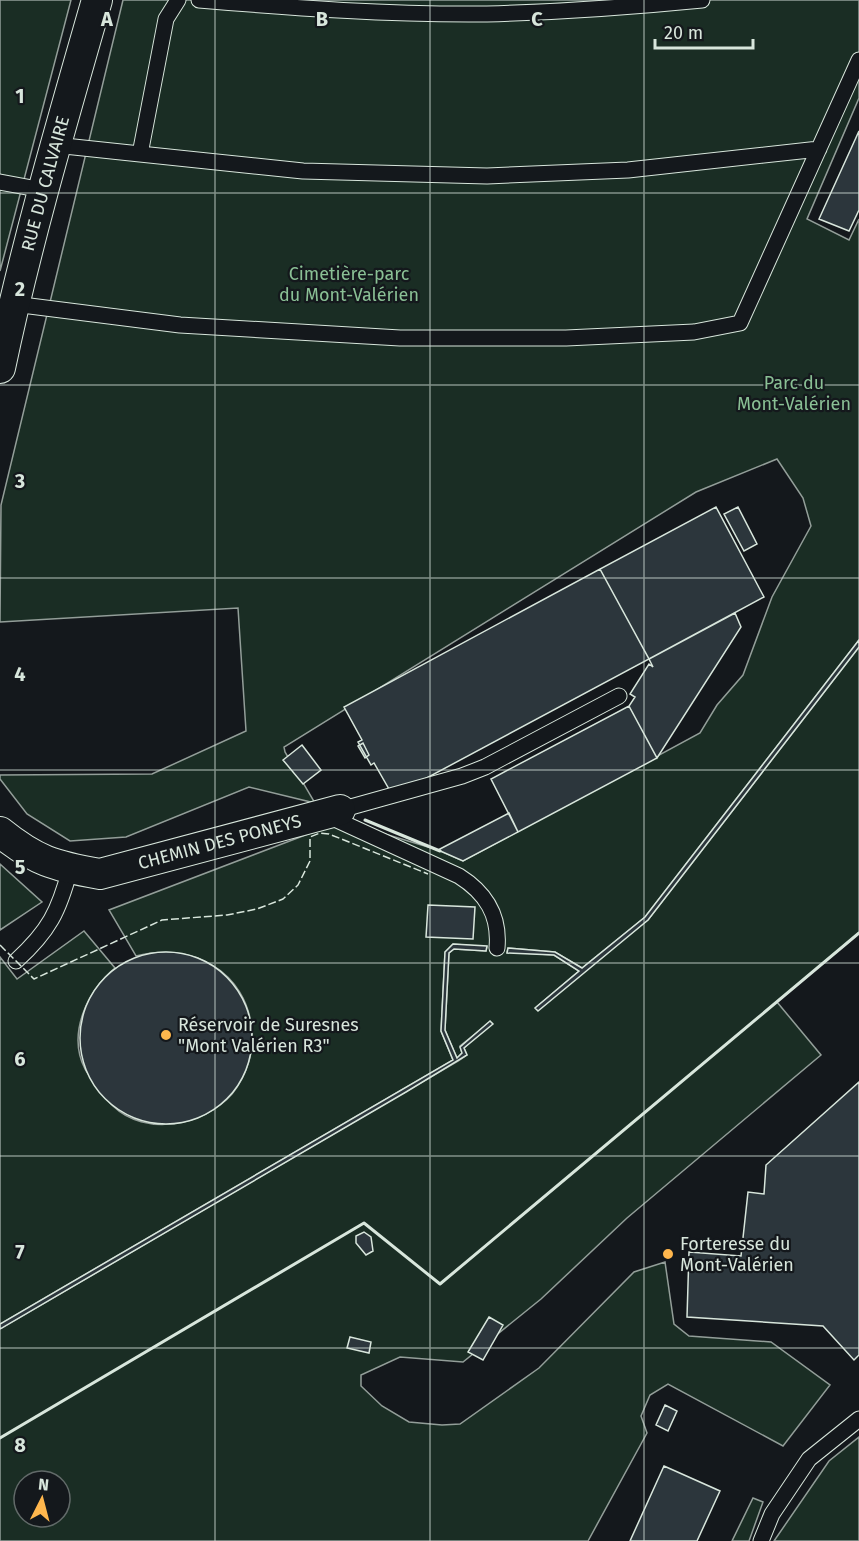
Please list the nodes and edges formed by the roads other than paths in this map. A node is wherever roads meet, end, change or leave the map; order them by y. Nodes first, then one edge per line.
1 (97, 0) edge
2 (178, 0) edge
3 (199, 0) edge
4 (702, 0) edge
5 (859, 60) edge
6 (55, 145) junction
7 (819, 149) junction
8 (140, 154) junction
9 (0, 182) edge
10 (43, 190) junction
11 (8, 311) edge
12 (0, 368) edge
13 (619, 696) dead end
14 (332, 812) junction
15 (0, 832) edge
16 (70, 869) junction
17 (497, 948) dead end
18 (16, 961) dead end
19 (859, 1419) edge
20 (761, 1541) edge

1 - 6 street, RUE DU CALVAIRE
2 - 8 lane
3 - 4 lane
5 - 7 lane
6 - 8 lane
6 - 10 street, RUE DU CALVAIRE
7 - 8 lane
7 - 11 lane
9 - 10 lane
10 - 11 street, RUE DU CALVAIRE
11 - 12 street, RUE DU CALVAIRE
13 - 14 lane
14 - 16 street, CHEMIN DES PONEYS
14 - 17 lane
15 - 16 street
16 - 18 lane
19 - 20 lane

